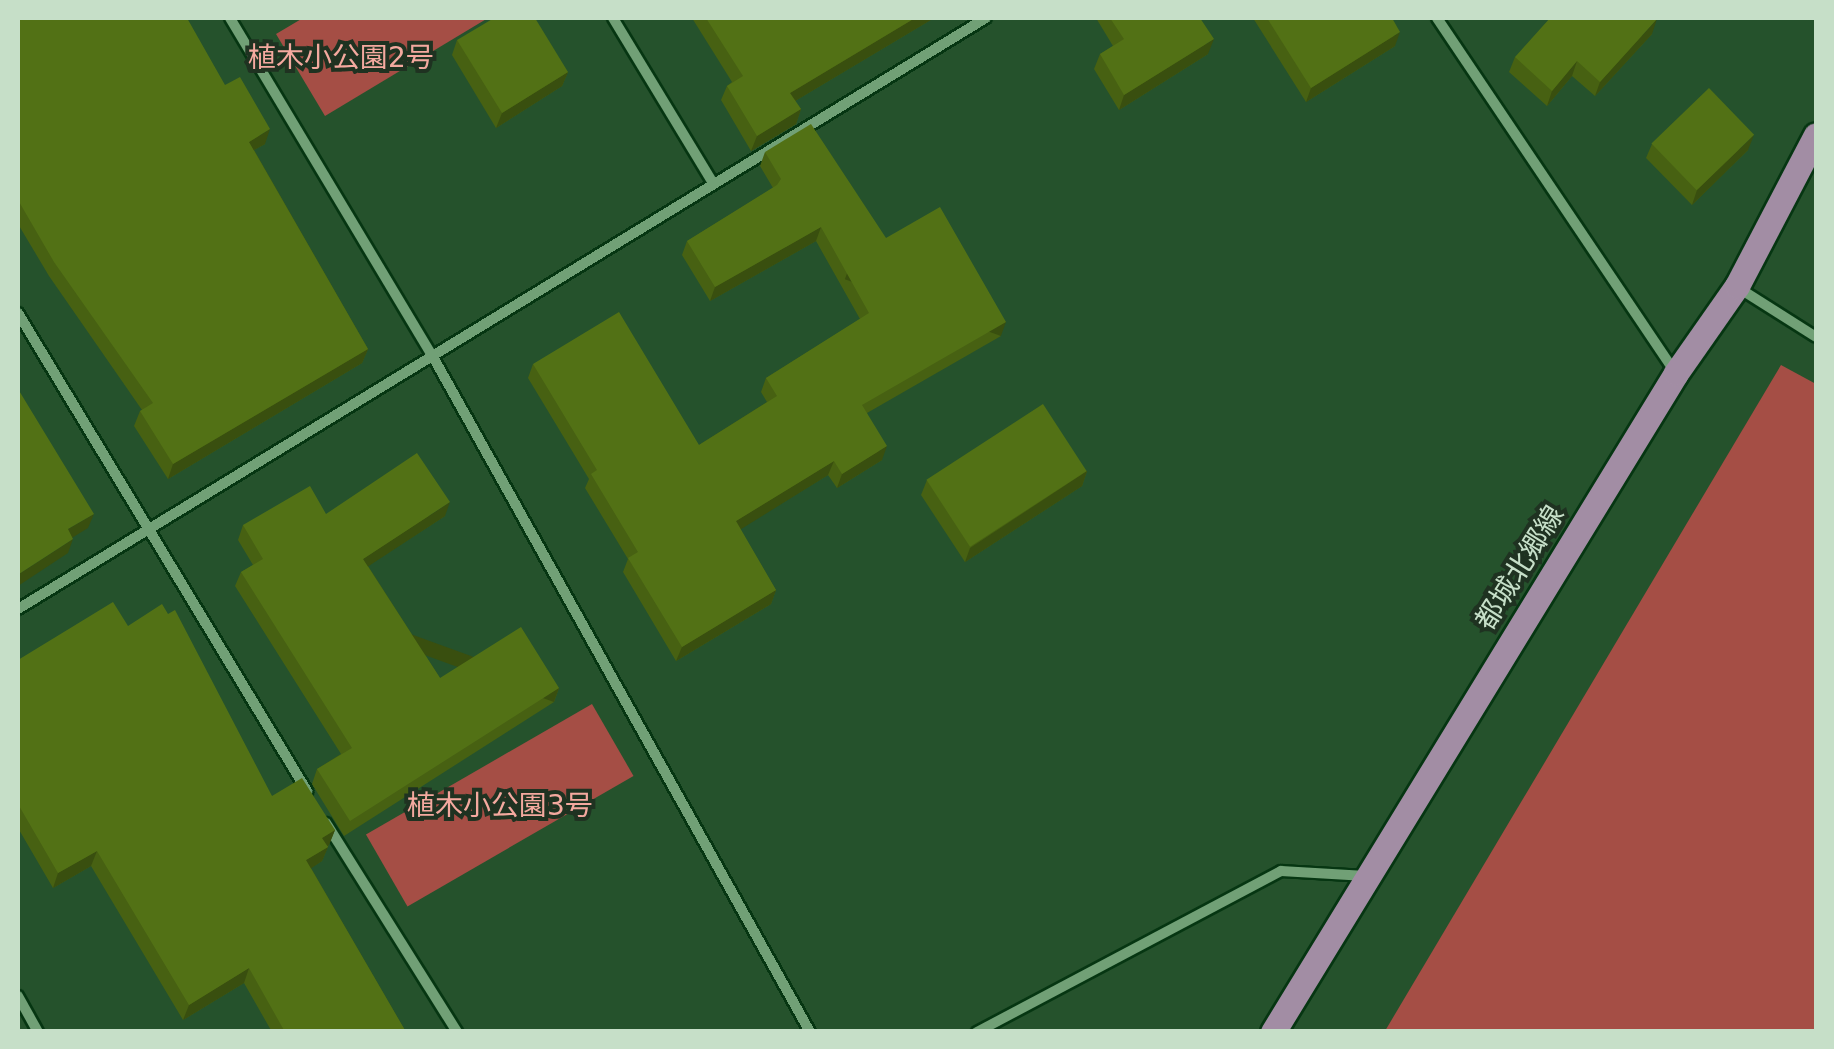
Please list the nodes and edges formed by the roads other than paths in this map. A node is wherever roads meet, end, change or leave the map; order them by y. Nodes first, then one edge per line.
1 (230, 18) edge
2 (612, 18) edge
3 (986, 18) edge
4 (1436, 18) edge
5 (1816, 135) edge
6 (711, 180) junction
7 (1736, 286) junction
8 (18, 313) edge
9 (1816, 337) edge
10 (432, 355) junction
11 (1676, 372) junction
12 (142, 529) junction
13 (18, 609) edge
14 (310, 797) edge
15 (320, 814) edge
16 (1366, 876) junction
17 (18, 996) edge
18 (38, 1032) edge
19 (456, 1032) edge
20 (810, 1032) edge
21 (977, 1032) edge
22 (1273, 1032) edge

1 - 10 street
2 - 6 street
3 - 6 street
4 - 11 street
5 - 7 main road, 都城北郷線
6 - 10 street
7 - 9 street
7 - 11 main road, 都城北郷線
8 - 12 street
10 - 12 street
10 - 20 street
11 - 16 main road, 都城北郷線
12 - 13 street
12 - 14 street
15 - 19 street
16 - 21 street
16 - 22 main road, 都城北郷線
17 - 18 street

